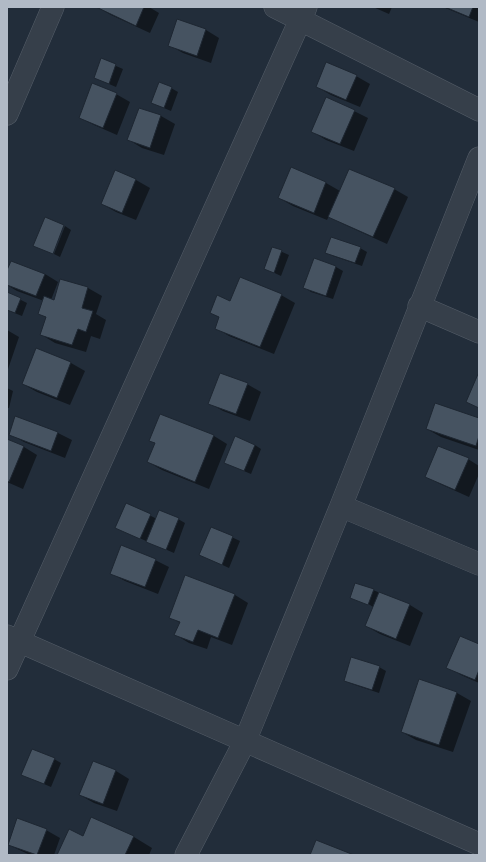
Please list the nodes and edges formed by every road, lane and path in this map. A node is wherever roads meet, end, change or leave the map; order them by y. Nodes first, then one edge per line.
1 (53, 7) edge
2 (275, 7) edge
3 (303, 13) edge
4 (479, 110) edge
5 (7, 114) edge
6 (479, 158) edge
7 (419, 306) junction
8 (479, 332) edge
9 (341, 506) junction
10 (479, 564) edge
11 (13, 638) edge
12 (7, 669) edge
13 (245, 741) junction
14 (479, 844) edge
15 (186, 855) edge

1 - 5 street
2 - 3 street
3 - 4 street
3 - 11 street
6 - 7 street
7 - 8 street
7 - 9 street
9 - 10 street
9 - 13 street
11 - 12 street
11 - 13 street
13 - 14 street
13 - 15 street

